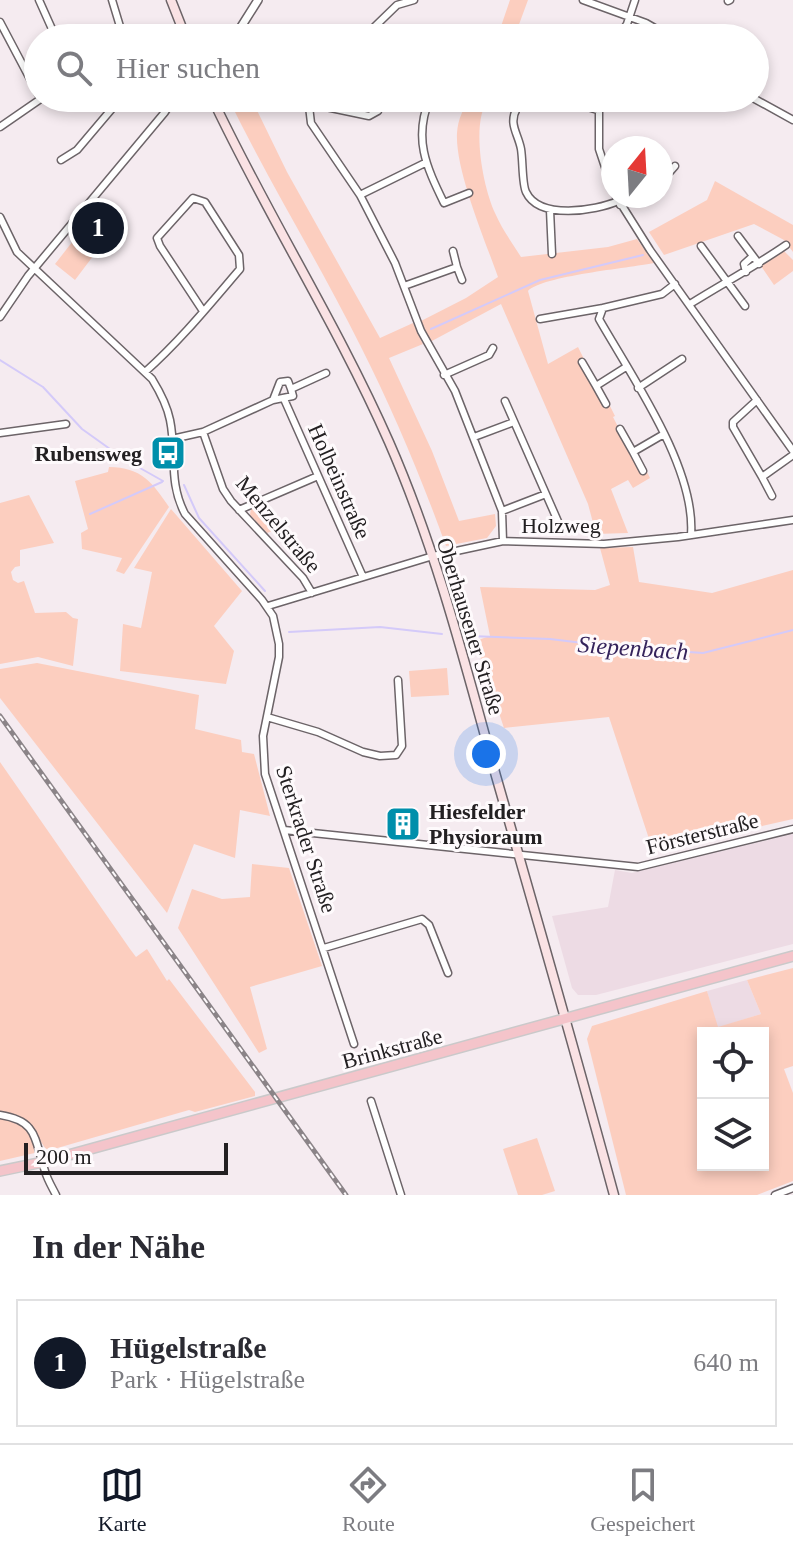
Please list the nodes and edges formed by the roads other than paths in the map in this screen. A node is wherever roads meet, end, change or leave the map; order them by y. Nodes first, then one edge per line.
1 (39, 0) edge
2 (112, 0) edge
3 (171, 0) edge
4 (258, 0) edge
5 (414, 0) edge
6 (583, 0) edge
7 (635, 0) edge
8 (629, 17) junction
9 (0, 22) edge
10 (50, 24) edge
11 (119, 24) edge
12 (180, 24) edge
13 (243, 24) edge
14 (377, 24) edge
15 (625, 24) edge
16 (643, 24) edge
17 (24, 67) edge
18 (769, 107) edge
19 (24, 109) edge
20 (109, 112) edge
21 (165, 112) edge
22 (218, 112) edge
23 (310, 112) edge
24 (353, 112) edge
25 (376, 112) edge
26 (426, 112) edge
27 (515, 112) edge
28 (598, 112) edge
29 (793, 120) edge
30 (0, 127) edge
31 (601, 154) edge
32 (61, 160) dead end
33 (425, 163) junction
34 (675, 166) dead end
35 (673, 168) edge
36 (469, 193) dead end
37 (360, 195) junction
38 (601, 204) edge
39 (624, 208) edge
40 (550, 210) junction
41 (0, 217) edge
42 (738, 236) dead end
43 (786, 245) dead end
44 (701, 246) dead end
45 (453, 251) dead end
46 (552, 254) dead end
47 (753, 256) junction
48 (759, 264) junction
49 (457, 267) junction
50 (35, 269) junction
51 (746, 272) junction
52 (462, 280) dead end
53 (728, 282) junction
54 (675, 284) junction
55 (404, 286) junction
56 (690, 304) junction
57 (745, 306) dead end
58 (603, 308) junction
59 (203, 311) junction
60 (0, 317) edge
61 (540, 319) dead end
62 (493, 348) dead end
63 (682, 359) dead end
64 (582, 362) dead end
65 (626, 367) junction
66 (145, 372) junction
67 (326, 373) dead end
68 (444, 375) junction
69 (596, 386) junction
70 (638, 388) junction
71 (291, 389) junction
72 (284, 399) junction
73 (273, 400) junction
74 (757, 400) junction
75 (505, 401) dead end
76 (606, 404) dead end
77 (514, 422) junction
78 (66, 424) dead end
79 (620, 429) dead end
80 (203, 432) junction
81 (0, 433) edge
82 (664, 434) junction
83 (474, 437) junction
84 (172, 439) junction
85 (633, 452) junction
86 (793, 453) edge
87 (643, 471) dead end
88 (318, 476) junction
89 (762, 477) junction
90 (546, 494) junction
91 (772, 496) dead end
92 (239, 510) junction
93 (502, 511) junction
94 (793, 520) edge
95 (560, 526) dead end
96 (691, 535) junction
97 (503, 541) junction
98 (433, 556) junction
99 (363, 577) junction
100 (312, 593) junction
101 (268, 606) junction
102 (398, 680) dead end
103 (267, 717) junction
104 (793, 829) edge
105 (284, 830) junction
106 (519, 854) junction
107 (324, 948) junction
108 (793, 956) edge
109 (448, 973) dead end
110 (566, 1018) junction
111 (354, 1044) dead end
112 (371, 1101) dead end
113 (0, 1115) edge
114 (43, 1162) junction
115 (0, 1171) edge
116 (793, 1188) edge
117 (56, 1195) edge
118 (401, 1195) edge
119 (614, 1195) edge
120 (775, 1195) edge

1 - 10 street
2 - 11 street
3 - 12 main road
4 - 13 street
5 - 14 street
6 - 8 street
7 - 8 street
8 - 15 street
8 - 16 street
9 - 17 street
18 - 29 street
19 - 30 street
20 - 32 street
21 - 50 street
22 - 98 main road, Oberhausener Straße
23 - 37 street
24 - 25 street
26 - 33 street
27 - 40 street
28 - 31 street
33 - 36 street
33 - 37 street
34 - 35 street
37 - 55 street
38 - 40 street
39 - 54 street
40 - 46 street
41 - 50 street, Sterkrader Straße
42 - 47 street
43 - 48 street
44 - 53 street
45 - 49 street
47 - 48 street
47 - 51 street
48 - 51 street
49 - 52 street
49 - 55 street
50 - 60 street
50 - 66 street, Sterkrader Straße
51 - 53 street
53 - 56 street
53 - 57 street
54 - 56 street
54 - 58 street
55 - 68 street
56 - 74 street
58 - 61 street
58 - 65 street
59 - 59 street
59 - 66 street
62 - 68 street
63 - 70 street
64 - 69 street
65 - 69 street
65 - 70 street
66 - 84 street, Sterkrader Straße
67 - 71 street
68 - 83 street
69 - 76 street
70 - 82 street
71 - 72 street
71 - 73 street
72 - 73 street
72 - 88 street, Holbeinstraße
73 - 80 street
74 - 86 street
74 - 89 street
75 - 77 street
77 - 83 street
77 - 90 street
78 - 81 street
79 - 85 street
80 - 84 street
80 - 92 street, Menzelstraße
82 - 85 street
82 - 96 street
83 - 93 street
84 - 101 street, Sterkrader Straße
85 - 87 street
86 - 89 street
88 - 92 street
88 - 99 street, Holbeinstraße
89 - 91 street
90 - 93 street
90 - 95 street
92 - 100 street, Menzelstraße
93 - 97 street
94 - 96 street, Holzweg
96 - 97 street, Holzweg
97 - 98 street, Holzweg
98 - 99 street, Holzweg
98 - 106 main road, Oberhausener Straße
99 - 100 street, Holzweg
100 - 101 street, Holzweg
101 - 103 street, Sterkrader Straße
102 - 103 street
103 - 105 street, Sterkrader Straße
104 - 106 street, Försterstraße
105 - 106 street, Försterstraße
105 - 107 street, Sterkrader Straße
106 - 110 main road, Oberhausener Straße
107 - 109 street
107 - 111 street, Sterkrader Straße
108 - 110 main road, Brinkstraße
110 - 114 main road, Brinkstraße
110 - 119 main road, Oberhausener Straße
112 - 118 street
113 - 114 street
114 - 115 main road, Brinkstraße
114 - 117 street
116 - 120 street

